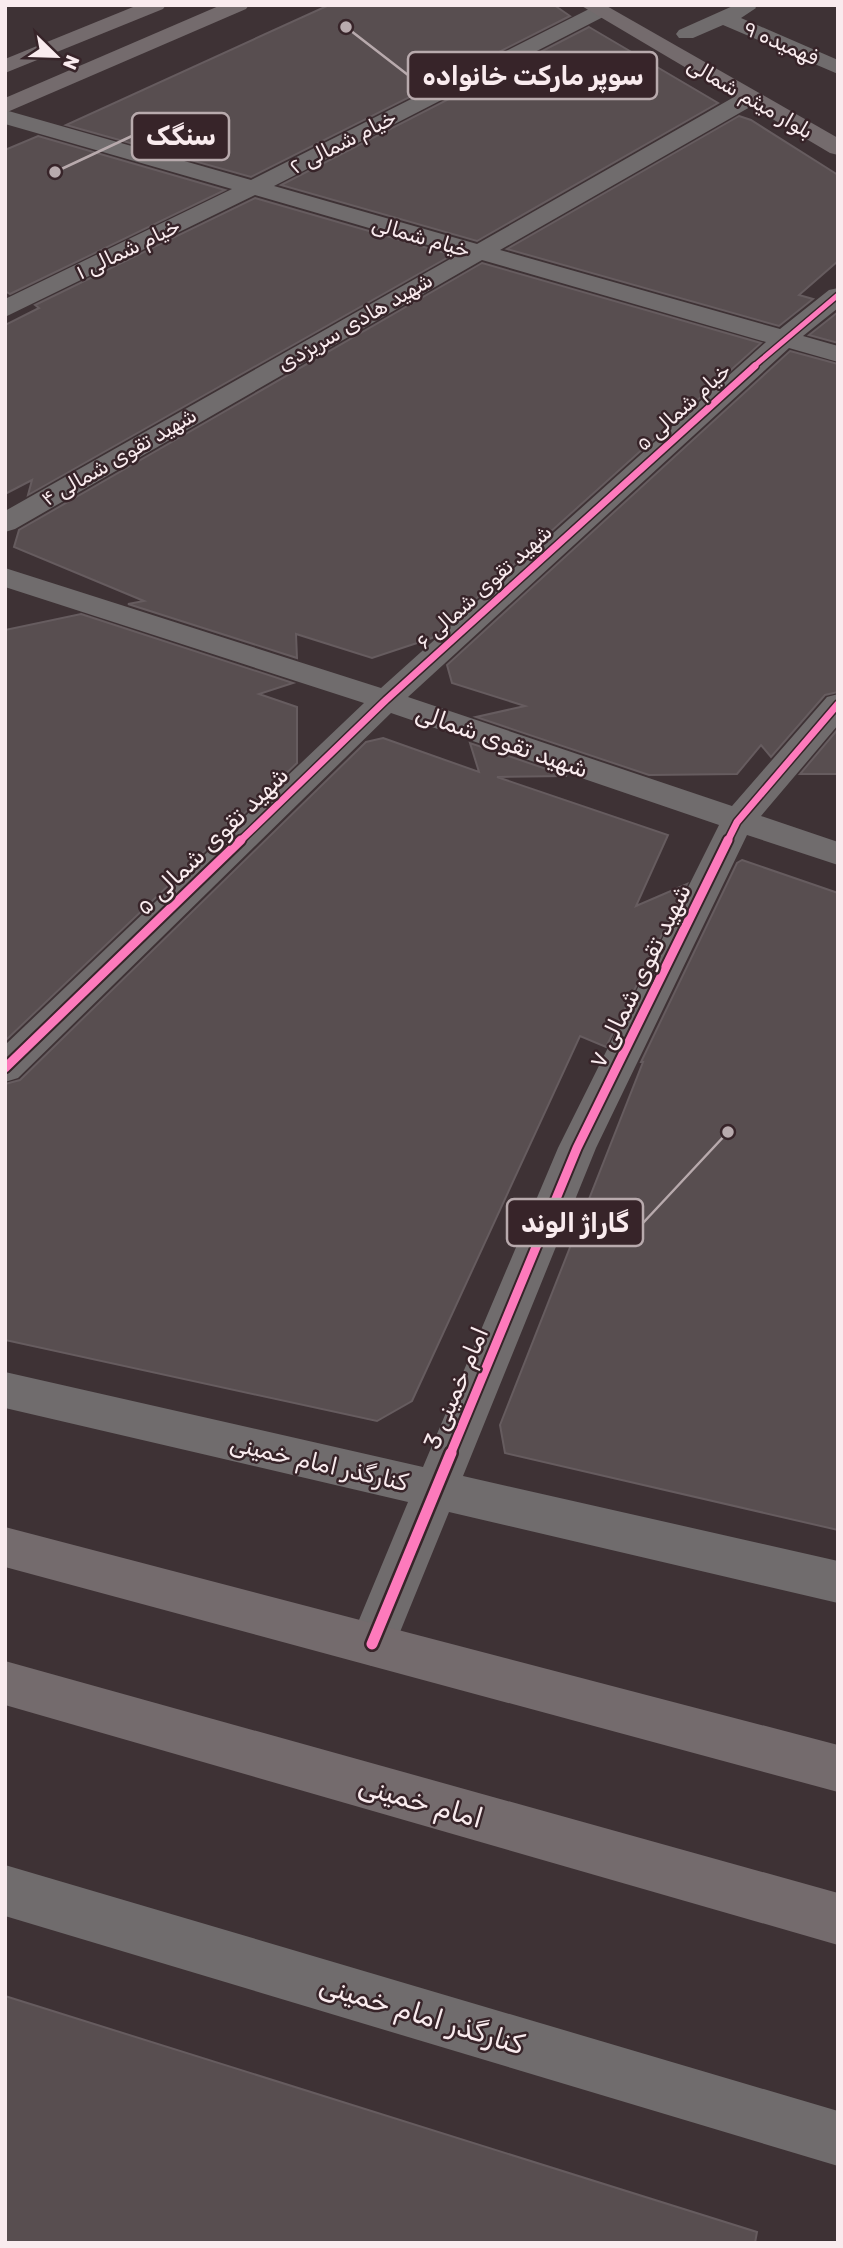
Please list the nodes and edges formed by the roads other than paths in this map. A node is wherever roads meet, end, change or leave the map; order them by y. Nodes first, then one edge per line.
1 (156, 5) edge
2 (239, 5) edge
3 (751, 5) edge
4 (595, 8) edge
5 (724, 18) junction
6 (665, 23) dead end
7 (686, 34) junction
8 (709, 48) dead end
9 (5, 67) edge
10 (838, 68) edge
11 (749, 97) junction
12 (5, 106) edge
13 (5, 117) edge
14 (838, 148) edge
15 (252, 188) junction
16 (477, 253) junction
17 (838, 295) edge
18 (5, 309) edge
19 (784, 339) junction
20 (838, 354) edge
21 (234, 391) joint
22 (605, 500) joint
23 (5, 523) edge
24 (12, 586) edge
25 (386, 701) junction
26 (838, 704) edge
27 (737, 821) junction
28 (838, 854) edge
29 (5, 1068) edge
30 (577, 1147) joint
31 (5, 1390) edge
32 (434, 1490) junction
33 (5, 1547) edge
34 (838, 1582) edge
35 (372, 1644) junction
36 (5, 1683) edge
37 (838, 1769) edge
38 (5, 1889) edge
39 (838, 1919) edge
40 (838, 2139) edge

1 - 9 main road
2 - 12 main road
3 - 5 street
4 - 11 main road, بلوار میثم شمالی
4 - 15 street, خیام شمالی ۲
5 - 7 street
5 - 10 street, فهمیده ۹
6 - 7 main road, بلوار میثم شمالی
7 - 8 main road, بلوار میثم شمالی
11 - 14 main road, بلوار میثم شمالی
11 - 16 street, شهید هادی سریزدی
13 - 15 street, خیام شمالی
15 - 16 street, خیام شمالی
15 - 18 street, خیام شمالی ۱
16 - 19 street, خیام شمالی
16 - 21 street, شهید هادی سریزدی
17 - 19 street, خیام شمالی ۵
19 - 20 street, خیام شمالی
19 - 22 street, خیام شمالی ۵
21 - 23 street, شهید تقوی شمالی ۴
22 - 25 street, شهید تقوی شمالی ۶
24 - 25 street, شهید تقوی شمالی
25 - 27 street, شهید تقوی شمالی
25 - 29 street, شهید تقوی شمالی ۵
26 - 27 street, شهید تقوی شمالی ۷
27 - 28 street, شهید تقوی شمالی
27 - 30 street, شهید تقوی شمالی ۷
30 - 32 street, امام خمینی 3
31 - 32 street, کنارگذر امام خمینی
32 - 34 street, کنارگذر امام خمینی
32 - 35 street, امام خمینی 3
33 - 35 main road
35 - 37 main road
36 - 39 main road, امام خمینی
38 - 40 street, کنارگذر امام خمینی

